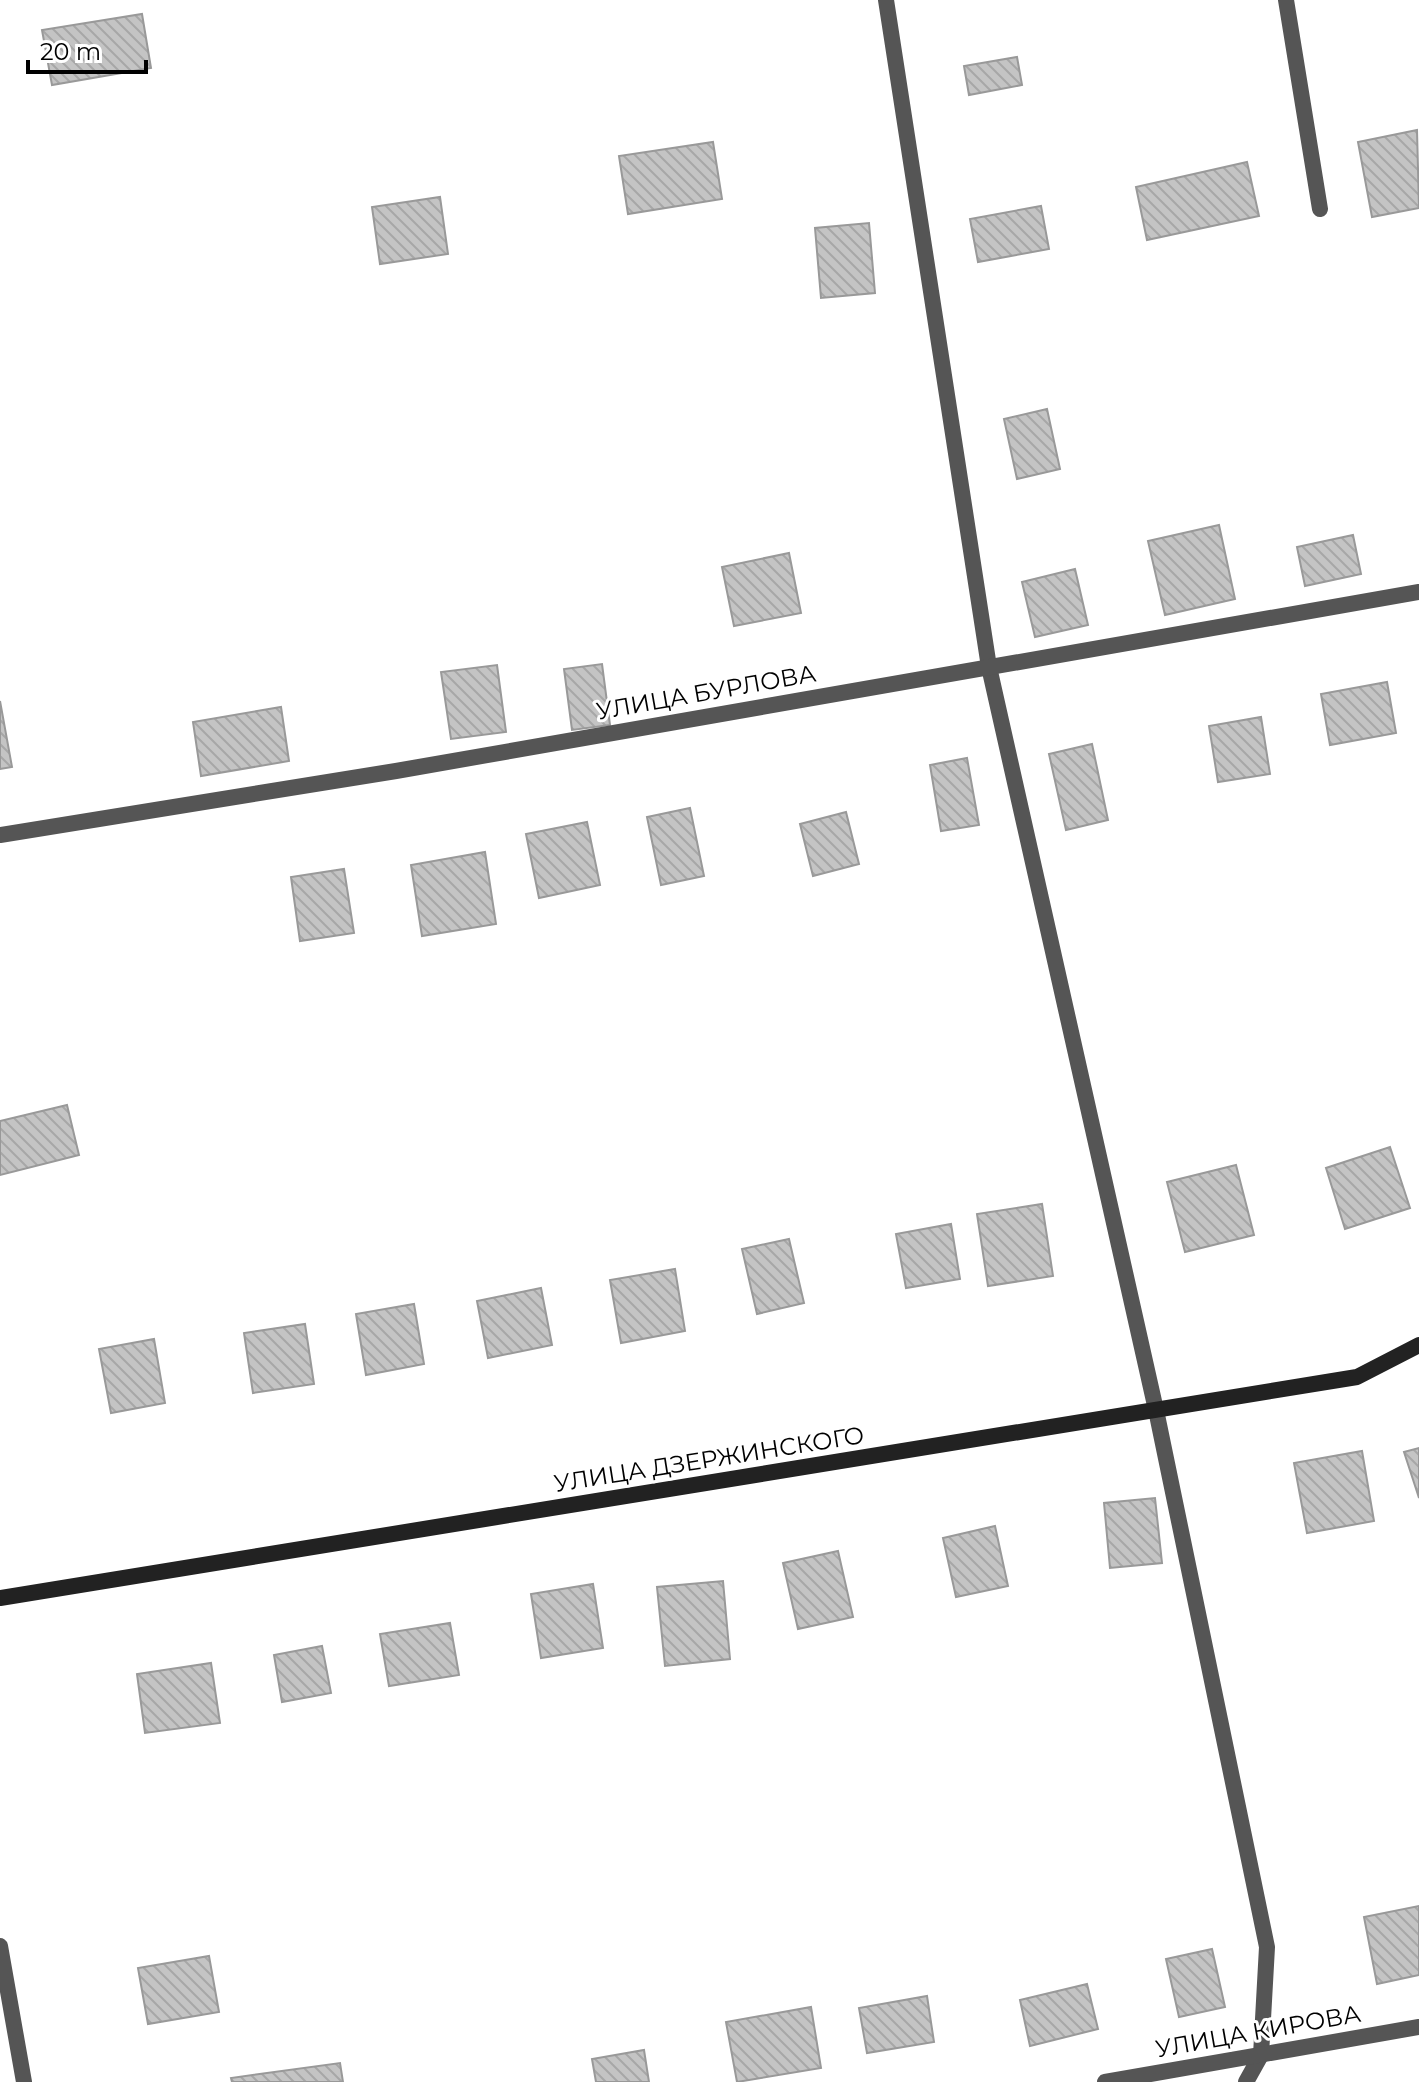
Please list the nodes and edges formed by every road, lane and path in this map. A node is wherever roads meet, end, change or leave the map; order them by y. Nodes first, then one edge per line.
1 (886, 0) edge
2 (1286, 0) edge
3 (1320, 209) dead end
4 (1419, 592) edge
5 (989, 667) junction
6 (0, 835) edge
7 (1419, 1345) edge
8 (1156, 1410) junction
9 (0, 1598) edge
10 (0, 1946) edge
11 (1419, 2027) edge
12 (1261, 2055) junction
13 (24, 2082) edge
14 (1105, 2082) edge
15 (1246, 2082) edge

1 - 5 street
2 - 3 street
4 - 5 street, УЛИЦА БУРЛОВА
5 - 6 street, УЛИЦА БУРЛОВА
5 - 8 street
7 - 8 street, УЛИЦА ДЗЕРЖИНСКОГО
8 - 9 street, УЛИЦА ДЗЕРЖИНСКОГО
8 - 12 street
10 - 13 street
11 - 12 street, УЛИЦА КИРОВА
12 - 14 street, УЛИЦА КИРОВА
12 - 15 street

